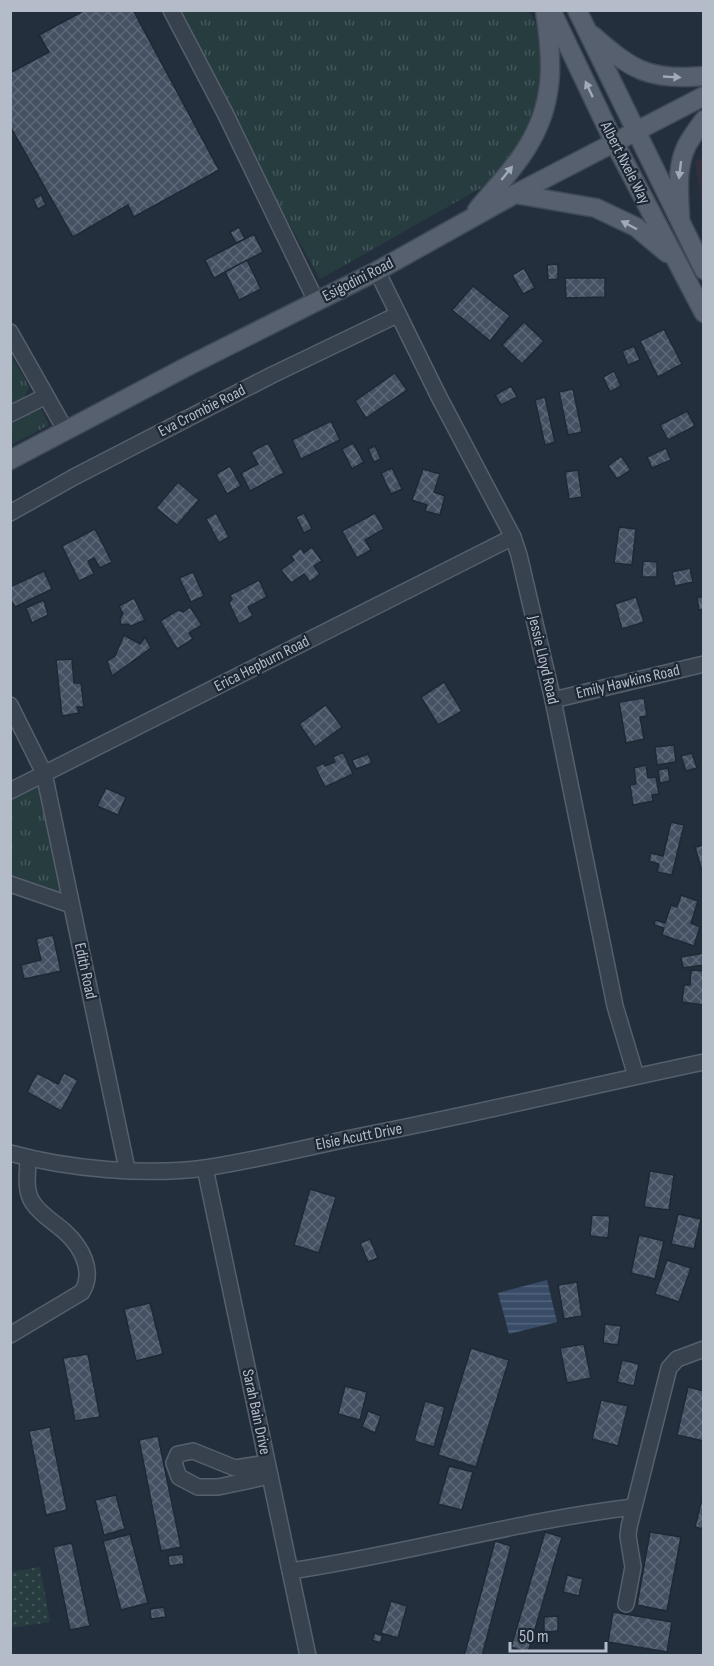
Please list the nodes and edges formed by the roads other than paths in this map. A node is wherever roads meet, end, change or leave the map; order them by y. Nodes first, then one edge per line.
1 (171, 10) edge
2 (545, 10) edge
3 (551, 10) edge
4 (577, 10) edge
5 (586, 30) junction
6 (704, 76) edge
7 (704, 96) edge
8 (704, 120) edge
9 (637, 131) junction
10 (614, 142) junction
11 (515, 194) junction
12 (470, 219) junction
13 (681, 227) junction
14 (675, 261) junction
15 (704, 270) edge
16 (377, 271) junction
17 (316, 301) junction
18 (704, 313) edge
19 (397, 315) junction
20 (10, 332) edge
21 (46, 396) junction
22 (10, 414) edge
23 (66, 431) junction
24 (10, 460) edge
25 (10, 513) edge
26 (513, 537) junction
27 (704, 664) edge
28 (553, 700) junction
29 (10, 705) edge
30 (44, 773) junction
31 (10, 791) edge
32 (10, 884) edge
33 (71, 905) junction
34 (704, 1062) edge
35 (636, 1076) junction
36 (10, 1153) edge
37 (28, 1158) junction
38 (205, 1168) junction
39 (127, 1169) junction
40 (10, 1335) edge
41 (704, 1349) edge
42 (268, 1469) junction
43 (633, 1507) junction
44 (290, 1571) junction
45 (626, 1604) dead end
46 (308, 1656) edge

1 - 17 street
12 -> 2 main road
10 -> 3 main road, Albert Nxele Way
4 - 5 main road, Albert Nxele Way
5 -> 6 main road
5 - 9 main road, Albert Nxele Way
7 - 9 main road, Esigodini Road
8 -> 13 main road
9 - 10 main road, Esigodini Road
9 - 13 main road, Albert Nxele Way
10 - 11 main road, Esigodini Road
10 - 14 main road, Albert Nxele Way
11 - 12 main road, Esigodini Road
14 -> 11 main road
12 - 16 main road, Esigodini Road
13 - 15 main road, Albert Nxele Way
14 - 18 main road, Albert Nxele Way
16 - 17 main road, Esigodini Road
16 - 19 street, Jessie Lloyd Road
17 - 23 main road, Esigodini Road
19 - 25 street, Eva Crombie Road
19 - 26 street, Jessie Lloyd Road
20 - 21 street
21 - 22 street
21 - 23 street
23 - 24 main road, Esigodini Road
26 - 28 street, Jessie Lloyd Road
26 - 30 street, Erica Hepburn Road
27 - 28 street, Emily Hawkins Road
28 - 35 street, Jessie Lloyd Road
29 - 30 street, Edith Road
30 - 31 street, Erica Hepburn Road
30 - 33 street, Edith Road
32 - 33 street
33 - 39 street, Edith Road
34 - 35 street, Elsie Acutt Drive
35 - 38 street, Elsie Acutt Drive
36 - 37 street, Elsie Acutt Drive
37 - 39 street, Elsie Acutt Drive
37 - 40 street
38 - 39 street, Elsie Acutt Drive
38 - 42 street, Sarah Bain Drive
41 - 43 street
42 - 42 street
42 - 44 street, Sarah Bain Drive
43 - 44 street
43 - 45 street
44 - 46 street, Sarah Bain Drive

